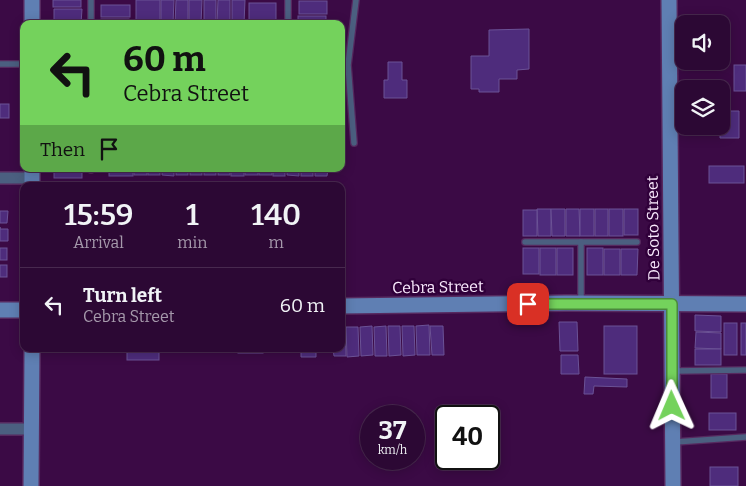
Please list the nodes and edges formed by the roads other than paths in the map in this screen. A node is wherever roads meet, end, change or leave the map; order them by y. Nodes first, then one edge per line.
1 (32, 0) edge
2 (91, 0) edge
3 (288, 0) edge
4 (356, 0) edge
5 (669, 0) edge
6 (32, 20) edge
7 (91, 20) edge
8 (288, 20) edge
9 (0, 64) edge
10 (20, 64) edge
11 (354, 143) dead end
12 (0, 178) edge
13 (32, 178) edge
14 (526, 242) dead end
15 (581, 242) junction
16 (637, 242) dead end
17 (581, 303) junction
18 (672, 304) junction
19 (746, 304) edge
20 (345, 306) edge
21 (0, 310) edge
22 (20, 310) edge
23 (32, 352) edge
24 (746, 370) edge
25 (672, 371) junction
26 (0, 429) edge
27 (32, 429) junction
28 (746, 437) edge
29 (672, 442) junction
30 (31, 486) edge
31 (673, 486) edge

1 - 6 street
2 - 7 lane
3 - 8 lane
4 - 11 lane
5 - 18 street, De Soto Street
9 - 10 lane
12 - 13 street
14 - 15 lane
15 - 16 lane
15 - 17 lane
17 - 18 street, Cebra Street
17 - 20 street, Cebra Street
18 - 19 street, Cebra Street
18 - 25 street, De Soto Street
21 - 22 street
23 - 27 street
24 - 25 lane
25 - 29 street, De Soto Street
26 - 27 street
27 - 30 street
28 - 29 lane
29 - 31 street, De Soto Street

